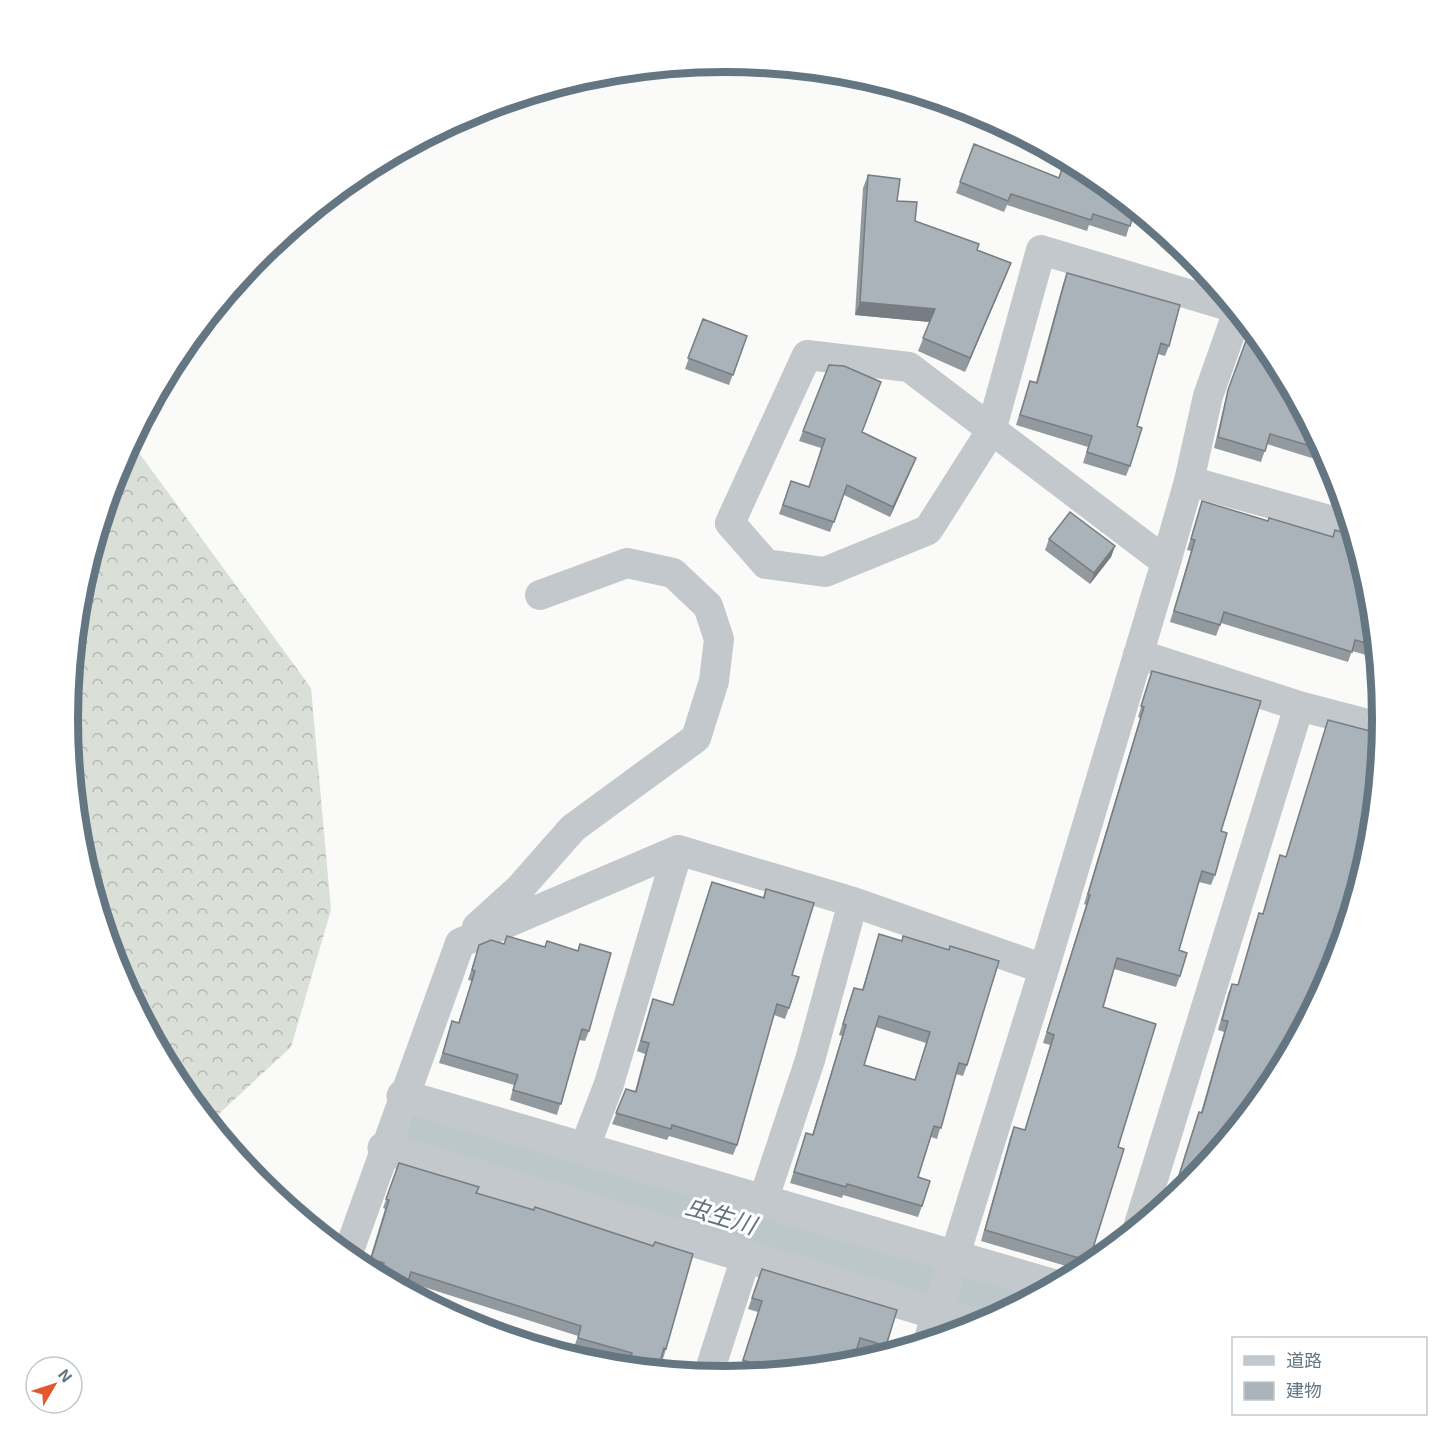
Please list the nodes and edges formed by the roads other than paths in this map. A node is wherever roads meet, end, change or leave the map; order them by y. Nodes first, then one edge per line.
1 (1223, 306) edge
2 (1233, 318) edge
3 (991, 431) junction
4 (1189, 481) junction
5 (1343, 524) edge
6 (1166, 562) junction
7 (540, 595) dead end
8 (1138, 654) junction
9 (1299, 706) junction
10 (1373, 725) edge
11 (678, 850) junction
12 (853, 902) junction
13 (460, 943) junction
14 (1044, 969) junction
15 (403, 1096) junction
16 (384, 1148) junction
17 (584, 1149) junction
18 (763, 1201) junction
19 (1142, 1214) edge
20 (350, 1247) edge
21 (954, 1256) junction
22 (746, 1257) junction
23 (1044, 1283) edge
24 (949, 1327) edge
25 (932, 1328) edge
26 (711, 1367) edge

1 - 3 street
2 - 4 street
3 - 3 street
3 - 6 street
4 - 5 street
4 - 6 street
6 - 8 street
7 - 13 street
8 - 9 street
8 - 14 street
9 - 10 street
9 - 19 street
11 - 12 street
11 - 13 street
11 - 17 street
12 - 14 street
12 - 18 street
13 - 15 street
14 - 21 street
15 - 16 street
15 - 17 street
16 - 20 street
16 - 22 street
17 - 18 street
18 - 21 street
21 - 23 street
21 - 25 street
22 - 25 street
22 - 26 street
24 - 25 street

